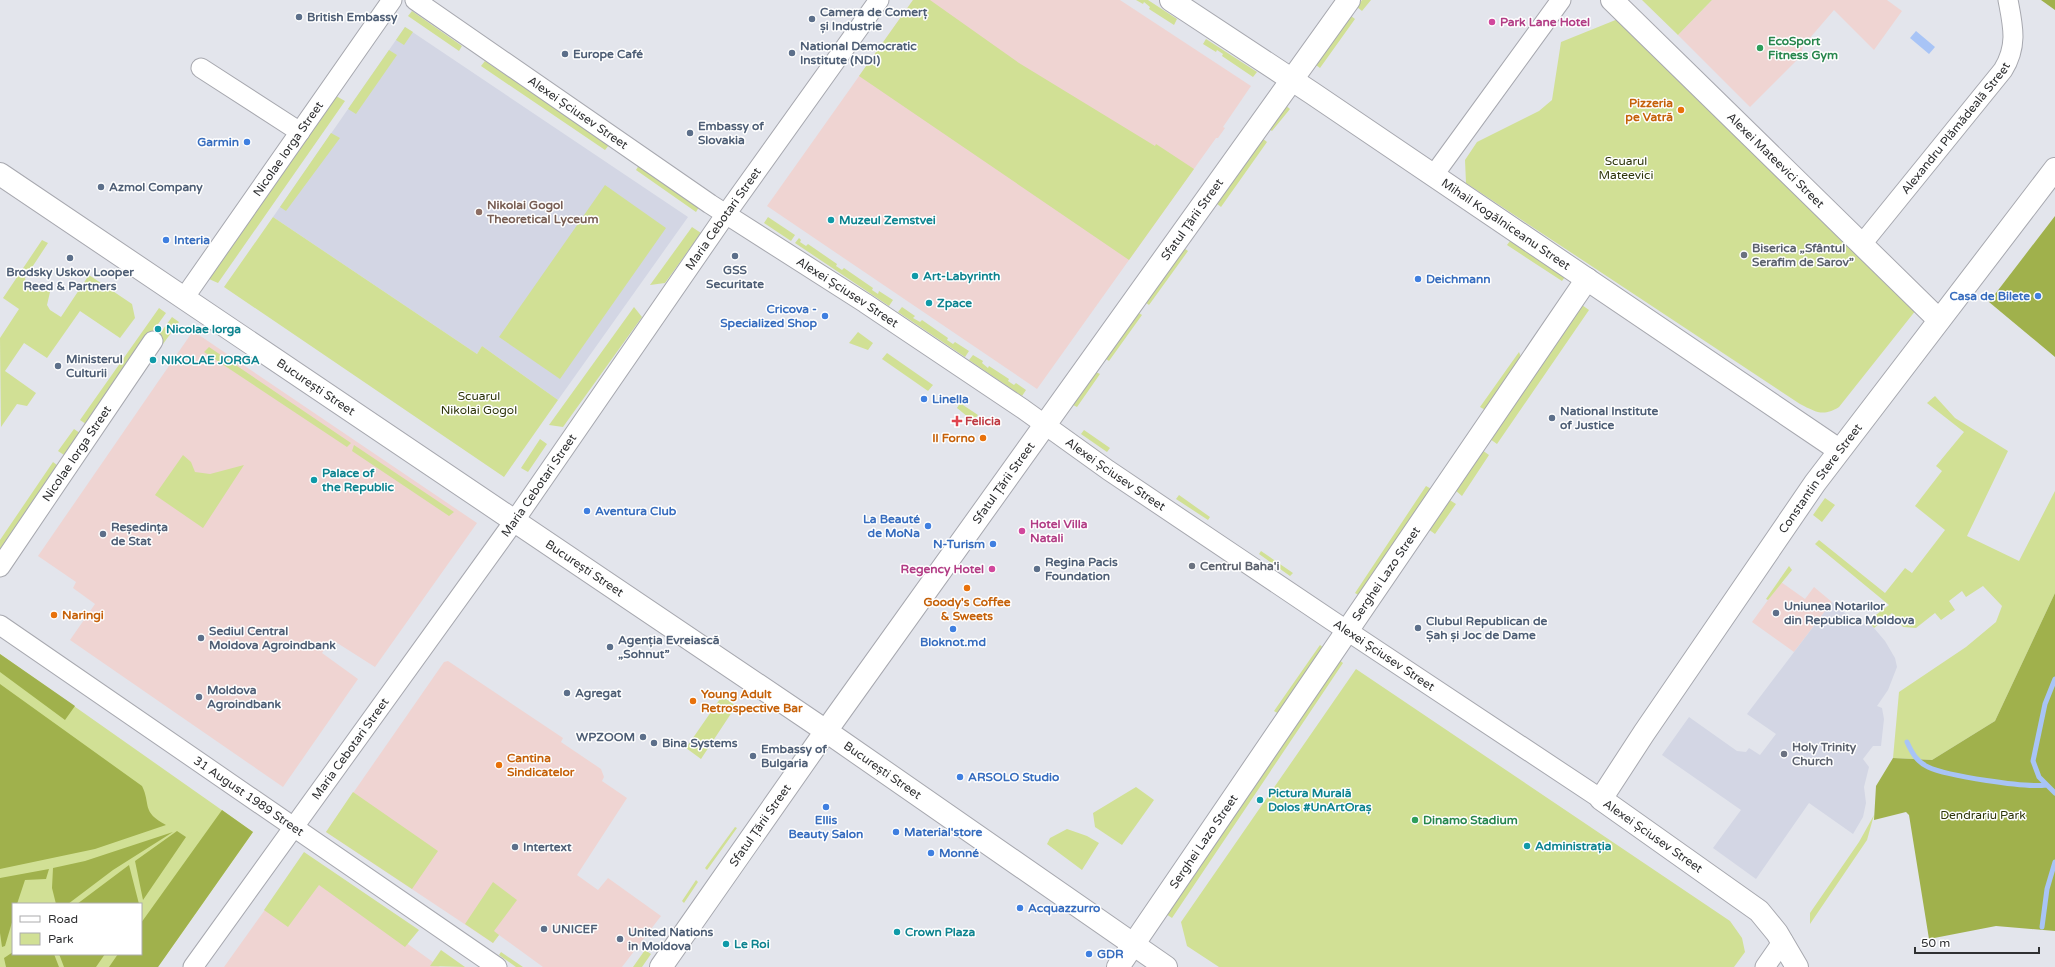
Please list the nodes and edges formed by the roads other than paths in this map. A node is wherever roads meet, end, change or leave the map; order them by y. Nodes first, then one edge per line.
1 (392, 0) edge
2 (415, 0) edge
3 (879, 0) edge
4 (1171, 0) edge
5 (1349, 0) edge
6 (1561, 0) edge
7 (1612, 0) edge
8 (2008, 0) edge
9 (201, 68) dead end
10 (1292, 80) junction
11 (300, 132) junction
12 (2055, 169) edge
13 (0, 174) edge
14 (1432, 176) junction
15 (726, 214) junction
16 (1862, 244) junction
17 (1586, 279) junction
18 (184, 298) junction
19 (1939, 320) junction
20 (153, 341) dead end
21 (1045, 424) junction
22 (1839, 450) junction
23 (515, 520) junction
24 (0, 567) edge
25 (0, 625) edge
26 (1348, 632) junction
27 (826, 731) junction
28 (1601, 800) junction
29 (293, 826) junction
30 (1783, 941) junction
31 (1134, 944) junction
32 (193, 967) edge
33 (497, 967) edge
34 (661, 967) edge
35 (1118, 967) edge
36 (1166, 967) edge
37 (1765, 967) edge
38 (1797, 967) edge

1 - 11 street, Nicolae Iorga Street
2 - 15 street, Alexei Șciusev Street
3 - 15 street, Maria Cebotari Street
4 - 10 main road, Mihail Kogălniceanu Street
5 - 10 main road, Sfatul Țării Street
6 - 14 street
7 - 16 main road, Alexei Mateevici Street
8 - 16 street, Alexandru Plămădeală Street
9 - 11 street
10 - 14 main road, Mihail Kogălniceanu Street
10 - 21 main road, Sfatul Țării Street
11 - 18 street, Nicolae Iorga Street
12 - 19 main road, Constantin Stere Street
13 - 18 main road, București Street
14 - 17 main road, Mihail Kogălniceanu Street
15 - 21 street, Alexei Șciusev Street
15 - 23 street, Maria Cebotari Street
16 - 19 main road, Alexei Mateevici Street
17 - 22 main road, Mihail Kogălniceanu Street
17 - 26 main road, Serghei Lazo Street
18 - 23 main road, București Street
19 - 22 main road, Constantin Stere Street
20 - 24 street, Nicolae Iorga Street
21 - 26 street, Alexei Șciusev Street
21 - 27 main road, Sfatul Țării Street
22 - 28 main road, Constantin Stere Street
23 - 27 main road, București Street
23 - 29 street, Maria Cebotari Street
25 - 29 street, 31 August 1989 Street
26 - 28 street, Alexei Șciusev Street
26 - 31 main road, Serghei Lazo Street
27 - 31 main road, București Street
27 - 34 main road, Sfatul Țării Street
28 - 30 main road, Alexei Șciusev Street
29 - 32 street, Maria Cebotari Street
29 - 33 street, 31 August 1989 Street
30 - 37 street
30 - 38 main road, Alexei Șciusev Street
31 - 35 main road, Serghei Lazo Street
31 - 36 main road, București Street

